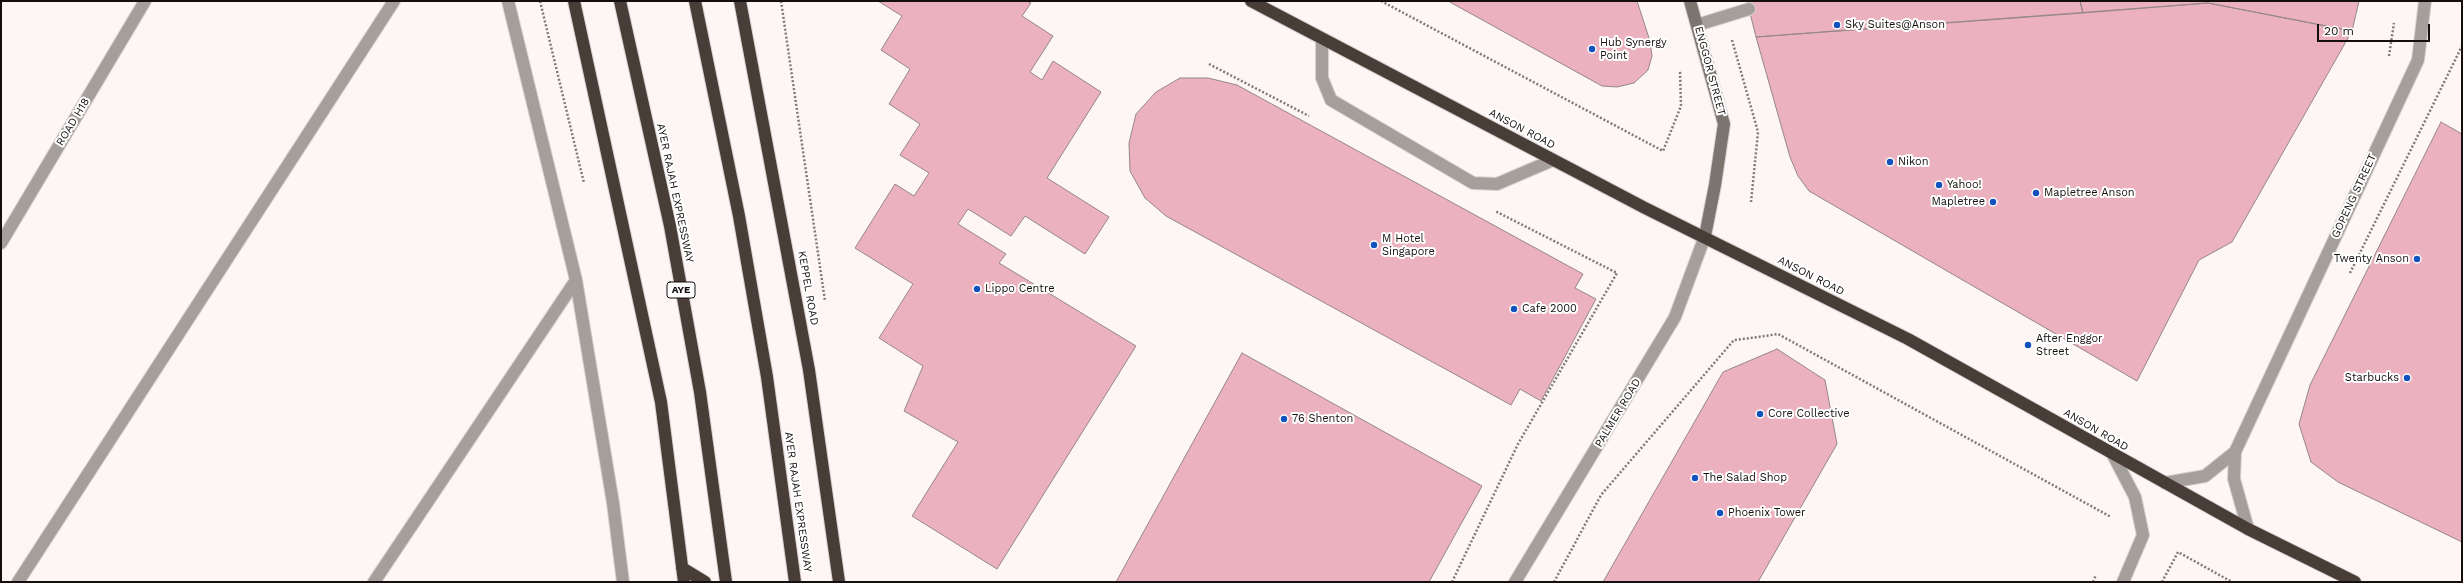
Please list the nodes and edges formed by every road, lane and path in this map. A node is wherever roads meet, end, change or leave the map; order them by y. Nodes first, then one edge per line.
1 (145, 1) edge
2 (394, 1) edge
3 (508, 1) edge
4 (574, 1) edge
5 (620, 1) edge
6 (695, 1) edge
7 (740, 1) edge
8 (1251, 1) edge
9 (1381, 1) edge
10 (1690, 1) edge
11 (2426, 1) edge
12 (1749, 9) dead end
13 (1697, 25) junction
14 (1322, 39) junction
15 (2462, 46) edge
16 (1680, 68) dead end
17 (1554, 160) junction
18 (1705, 236) junction
19 (1, 243) edge
20 (1617, 273) dead end
21 (2348, 277) dead end
22 (576, 280) junction
23 (2235, 452) junction
24 (2113, 456) junction
25 (2165, 483) junction
26 (2117, 520) dead end
27 (2248, 529) junction
28 (682, 568) junction
29 (18, 582) edge
30 (374, 582) edge
31 (623, 582) edge
32 (684, 582) edge
33 (705, 582) edge
34 (726, 582) edge
35 (796, 582) edge
36 (839, 582) edge
37 (1452, 582) edge
38 (1515, 582) edge
39 (1554, 582) edge
40 (2123, 582) edge
41 (2162, 582) edge
42 (2232, 582) edge
43 (2355, 582) edge

1 - 19 street, ROAD H18
2 - 29 street
3 - 22 street
4 - 28 highway
5 - 34 highway, AYER RAJAH EXPRESSWAY / AYE
6 - 35 highway, AYER RAJAH EXPRESSWAY
7 - 36 highway, KEPPEL ROAD
8 - 14 highway, ANSON ROAD
9 - 16 path
10 - 13 street, ENGGOR STREET
11 - 23 street, GOPENG STREET
12 - 13 street
13 - 18 street, ENGGOR STREET
14 - 17 highway, ANSON ROAD
14 - 17 street
15 - 21 path
17 - 18 highway, ANSON ROAD
18 - 24 highway, ANSON ROAD
18 - 38 street, PALMER ROAD
20 - 37 path
22 - 30 street
22 - 31 street
23 - 25 street, GOPENG STREET
23 - 27 street, GOPENG STREET
24 - 25 highway, ANSON ROAD
24 - 40 street
25 - 27 highway, ANSON ROAD
26 - 39 path
27 - 43 highway, ANSON ROAD
28 - 32 highway
28 - 33 highway
41 - 42 path

